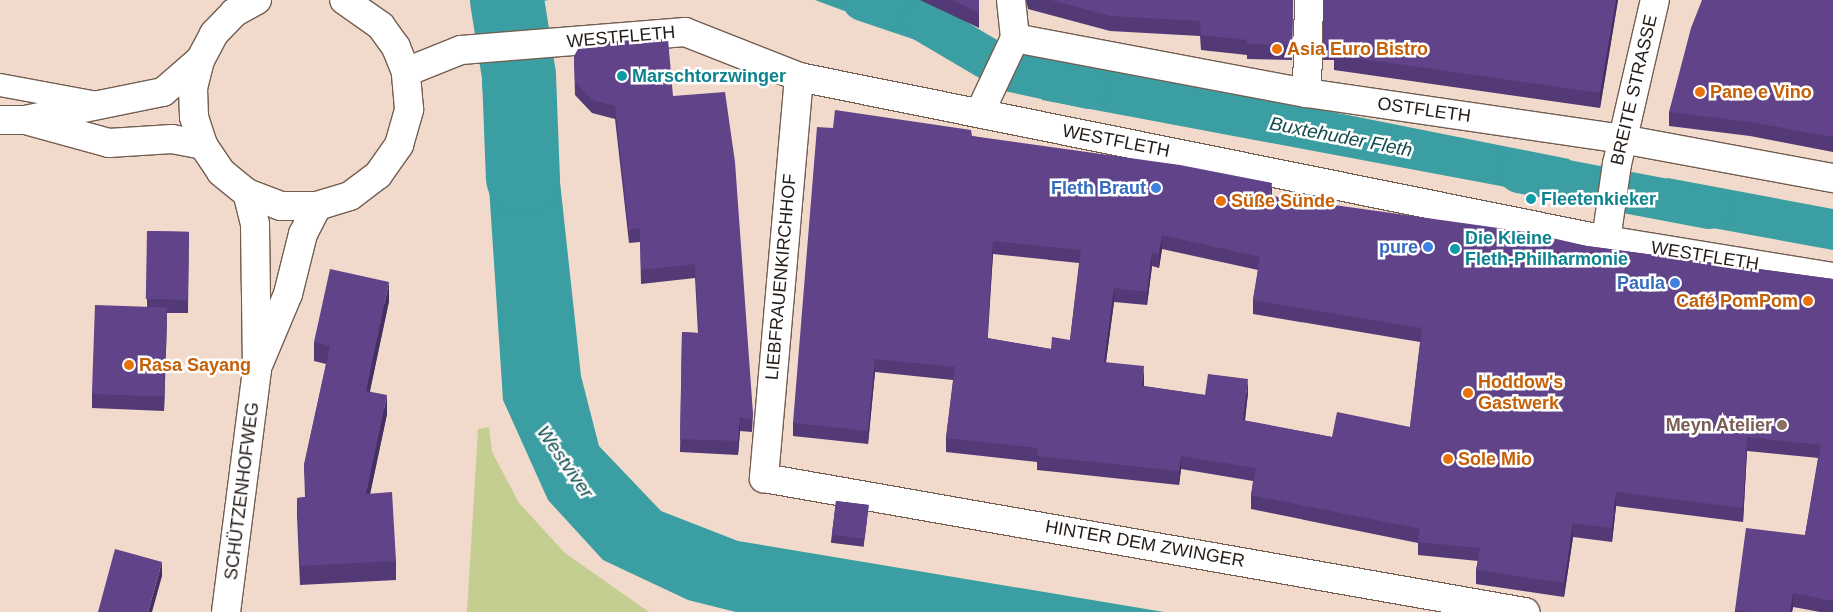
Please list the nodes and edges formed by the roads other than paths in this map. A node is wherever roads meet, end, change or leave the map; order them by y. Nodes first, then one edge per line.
1 (257, 0) edge
2 (1011, 0) edge
3 (1309, 0) edge
4 (1655, 0) edge
5 (354, 3) edge
6 (1012, 44) junction
7 (200, 60) junction
8 (406, 72) junction
9 (799, 77) junction
10 (0, 85) edge
11 (1307, 93) junction
12 (984, 103) junction
13 (104, 104) junction
14 (12, 120) edge
15 (203, 146) junction
16 (1620, 152) junction
17 (1833, 178) edge
18 (247, 193) junction
19 (317, 206) junction
20 (1606, 240) junction
21 (1833, 277) edge
22 (257, 369) junction
23 (764, 478) joint
24 (226, 612) edge
25 (1525, 612) edge

1 - 7 street
2 - 6 street
3 - 11 street
4 - 16 street, BREITE STRASSE
5 - 8 street
6 - 11 street, OSTFLETH
6 - 12 street
7 - 13 street
7 - 15 street
8 - 9 street, WESTFLETH
8 - 19 street
9 - 12 street, WESTFLETH
9 - 23 street, LIEBFRAUENKIRCHHOF
10 - 13 lane
11 - 16 street, OSTFLETH
12 - 20 street, WESTFLETH
13 - 14 street
14 - 15 street
15 - 18 street
16 - 17 street, OSTFLETH
16 - 20 street, BREITE STRASSE
18 - 19 street
18 - 22 street, SCHÜTZENHOFWEG
19 - 22 street, SCHÜTZENHOFWEG
20 - 21 street, WESTFLETH
22 - 24 street, SCHÜTZENHOFWEG
23 - 25 street, HINTER DEM ZWINGER

